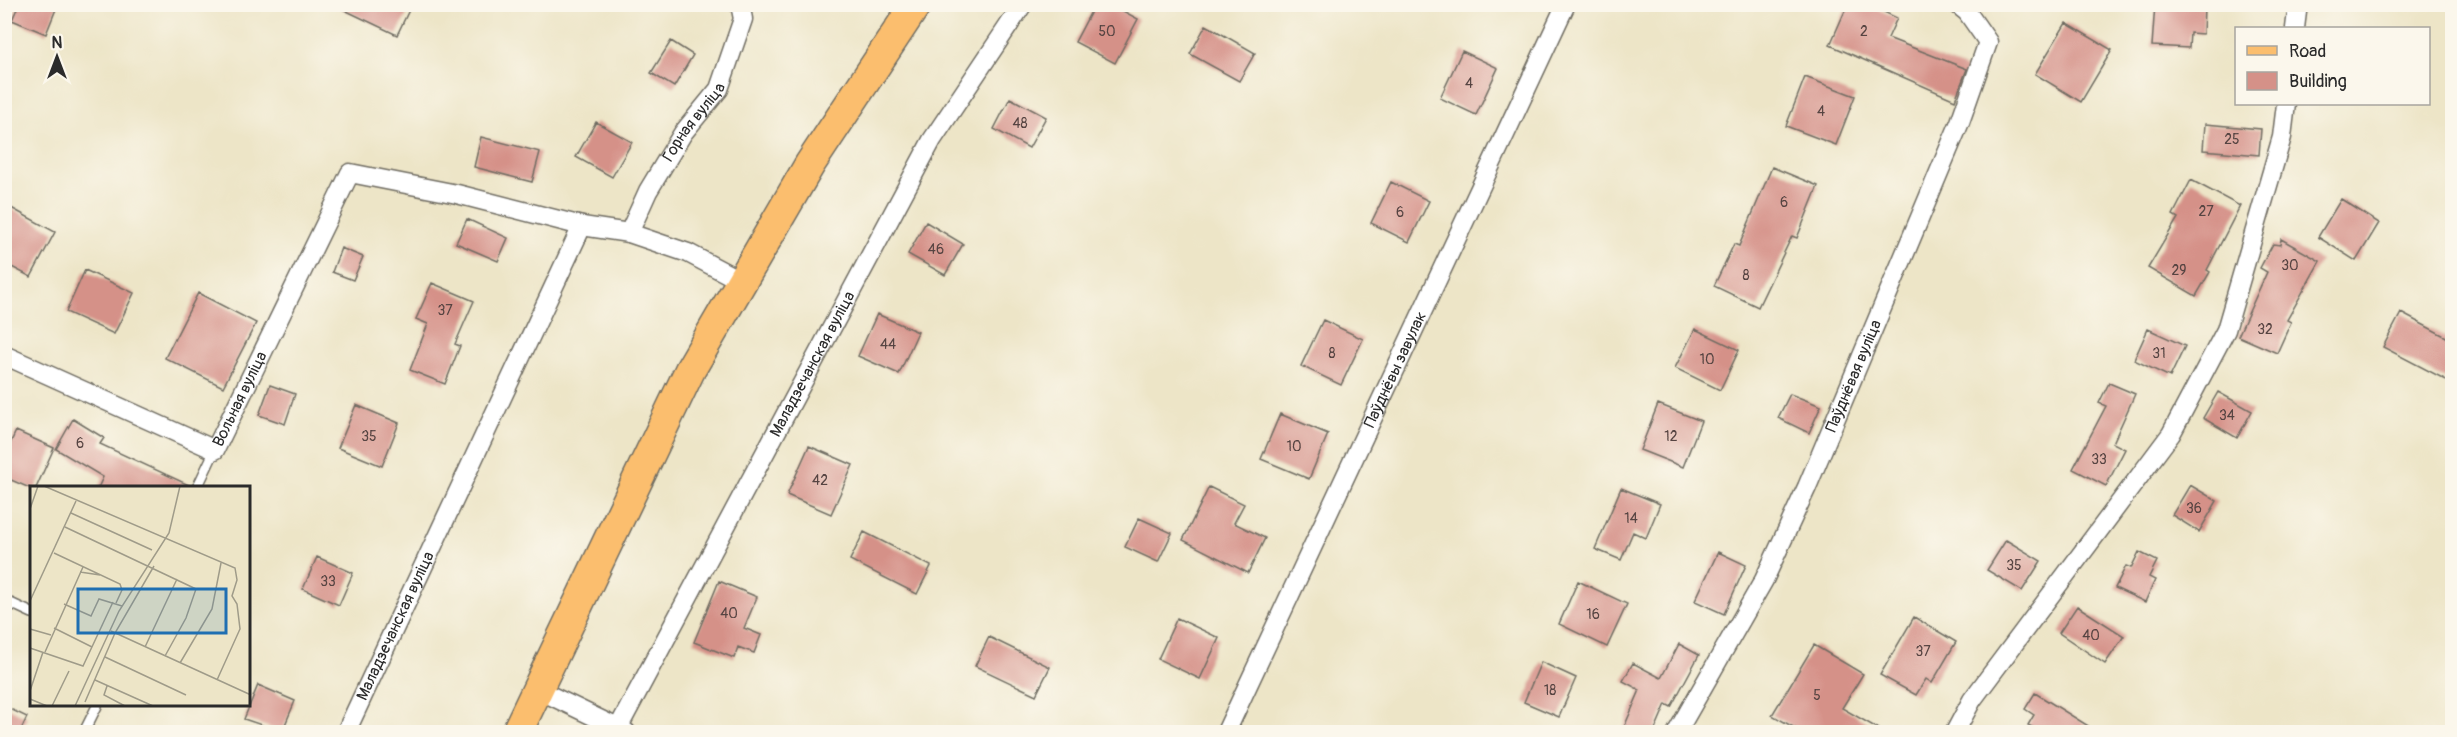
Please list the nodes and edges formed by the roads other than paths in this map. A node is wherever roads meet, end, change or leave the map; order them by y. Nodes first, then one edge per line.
1 (740, 4) edge
2 (916, 4) edge
3 (1023, 4) edge
4 (1566, 4) edge
5 (2298, 4) edge
6 (1962, 8) edge
7 (2295, 27) edge
8 (2286, 105) edge
9 (582, 226) junction
10 (628, 233) junction
11 (741, 281) junction
12 (4, 355) edge
13 (215, 450) junction
14 (198, 486) edge
15 (4, 600) edge
16 (30, 612) edge
17 (537, 689) junction
18 (96, 707) edge
19 (620, 731) edge
20 (84, 732) edge
21 (346, 732) edge
22 (517, 732) edge
23 (1226, 732) edge
24 (1677, 732) edge
25 (1955, 732) edge

1 - 10 street, Горная вуліца
2 - 11 main road
3 - 19 street, Маладзечанская вуліца
4 - 23 street, Паўднёвы завулак
5 - 7 street
6 - 24 street, Паўднёвая вуліца
8 - 25 street
9 - 10 street
9 - 13 street, Вольная вуліца
9 - 21 street, Маладзечанская вуліца
10 - 11 street
11 - 17 main road
12 - 13 street, Вольная вуліца
13 - 14 lane
15 - 16 lane
17 - 19 street
17 - 22 main road
18 - 20 lane

